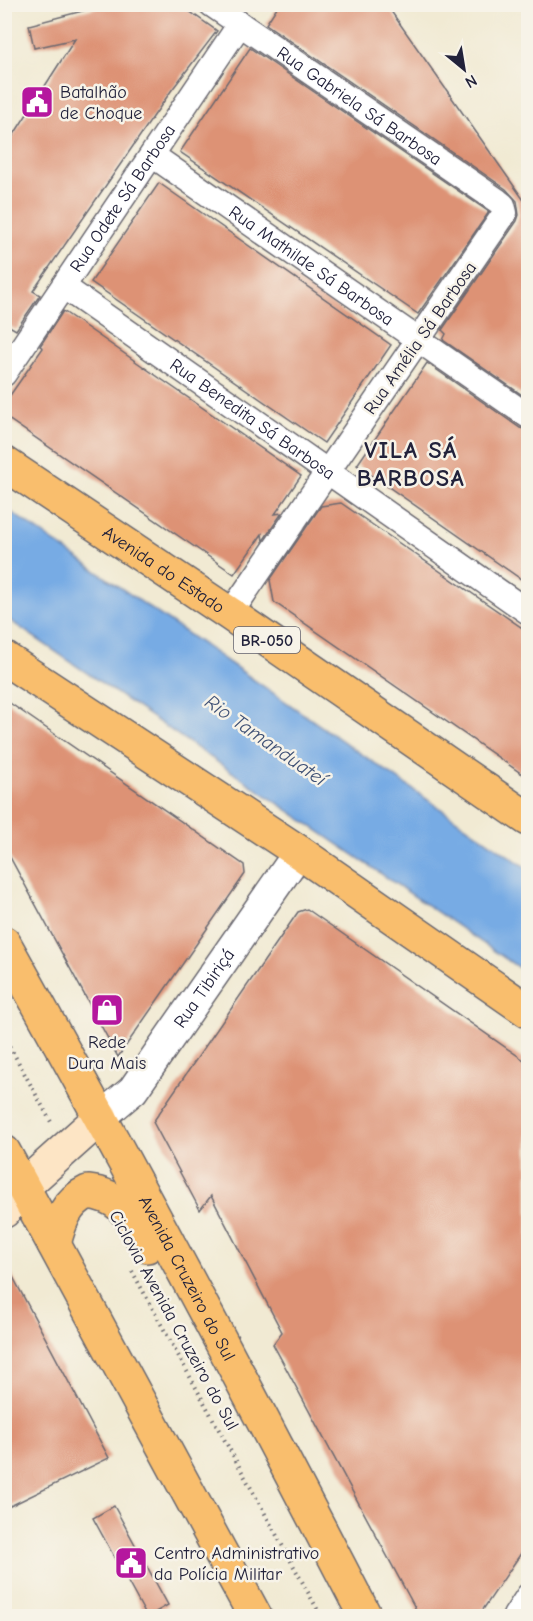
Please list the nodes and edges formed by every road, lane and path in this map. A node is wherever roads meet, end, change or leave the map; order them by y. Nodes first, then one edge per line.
1 (211, 4) edge
2 (240, 24) junction
3 (152, 156) junction
4 (504, 209) joint
5 (64, 287) junction
6 (418, 340) junction
7 (4, 374) edge
8 (528, 416) edge
9 (4, 463) edge
10 (328, 471) junction
11 (528, 612) edge
12 (230, 614) junction
13 (4, 658) edge
14 (528, 819) edge
15 (299, 852) junction
16 (4, 943) edge
17 (528, 1011) edge
18 (4, 1036) edge
19 (101, 1117) junction
20 (66, 1149) junction
21 (4, 1152) edge
22 (14, 1199) edge
23 (54, 1244) junction
24 (128, 1264) dead end
25 (240, 1376) junction
26 (528, 1596) edge
27 (255, 1617) edge
28 (321, 1617) edge
29 (365, 1617) edge
30 (515, 1617) edge

1 - 2 street, Rua Gabriela Sá Barbosa
2 - 3 street, Rua Odete Sá Barbosa
2 - 4 street, Rua Gabriela Sá Barbosa
3 - 5 street, Rua Odete Sá Barbosa
3 - 6 street, Rua Mathilde Sá Barbosa
4 - 6 street, Rua Amélia Sá Barbosa
5 - 7 street, Rua Odete Sá Barbosa
5 - 10 street, Rua Benedita Sá Barbosa
6 - 8 street, Rua Mathilde Sá Barbosa
6 - 10 street, Rua Amélia Sá Barbosa
9 - 12 main road, Avenida do Estado / BR-050
10 - 11 street, Rua Benedita Sá Barbosa
10 - 12 street, Rua Amélia Sá Barbosa
12 - 14 main road, Avenida do Estado / BR-050
13 - 15 main road
15 - 17 main road
15 - 19 street, Rua Tibiriçá
16 - 19 main road, Avenida Cruzeiro do Sul
18 - 20 path
19 - 20 main road
19 - 25 main road, Avenida Cruzeiro do Sul
20 - 22 main road
21 - 22 main road
22 - 23 main road
23 - 25 main road
23 - 27 main road
24 - 28 path, Ciclovia Avenida Cruzeiro do Sul
25 - 29 main road, Avenida Cruzeiro do Sul
26 - 30 street

